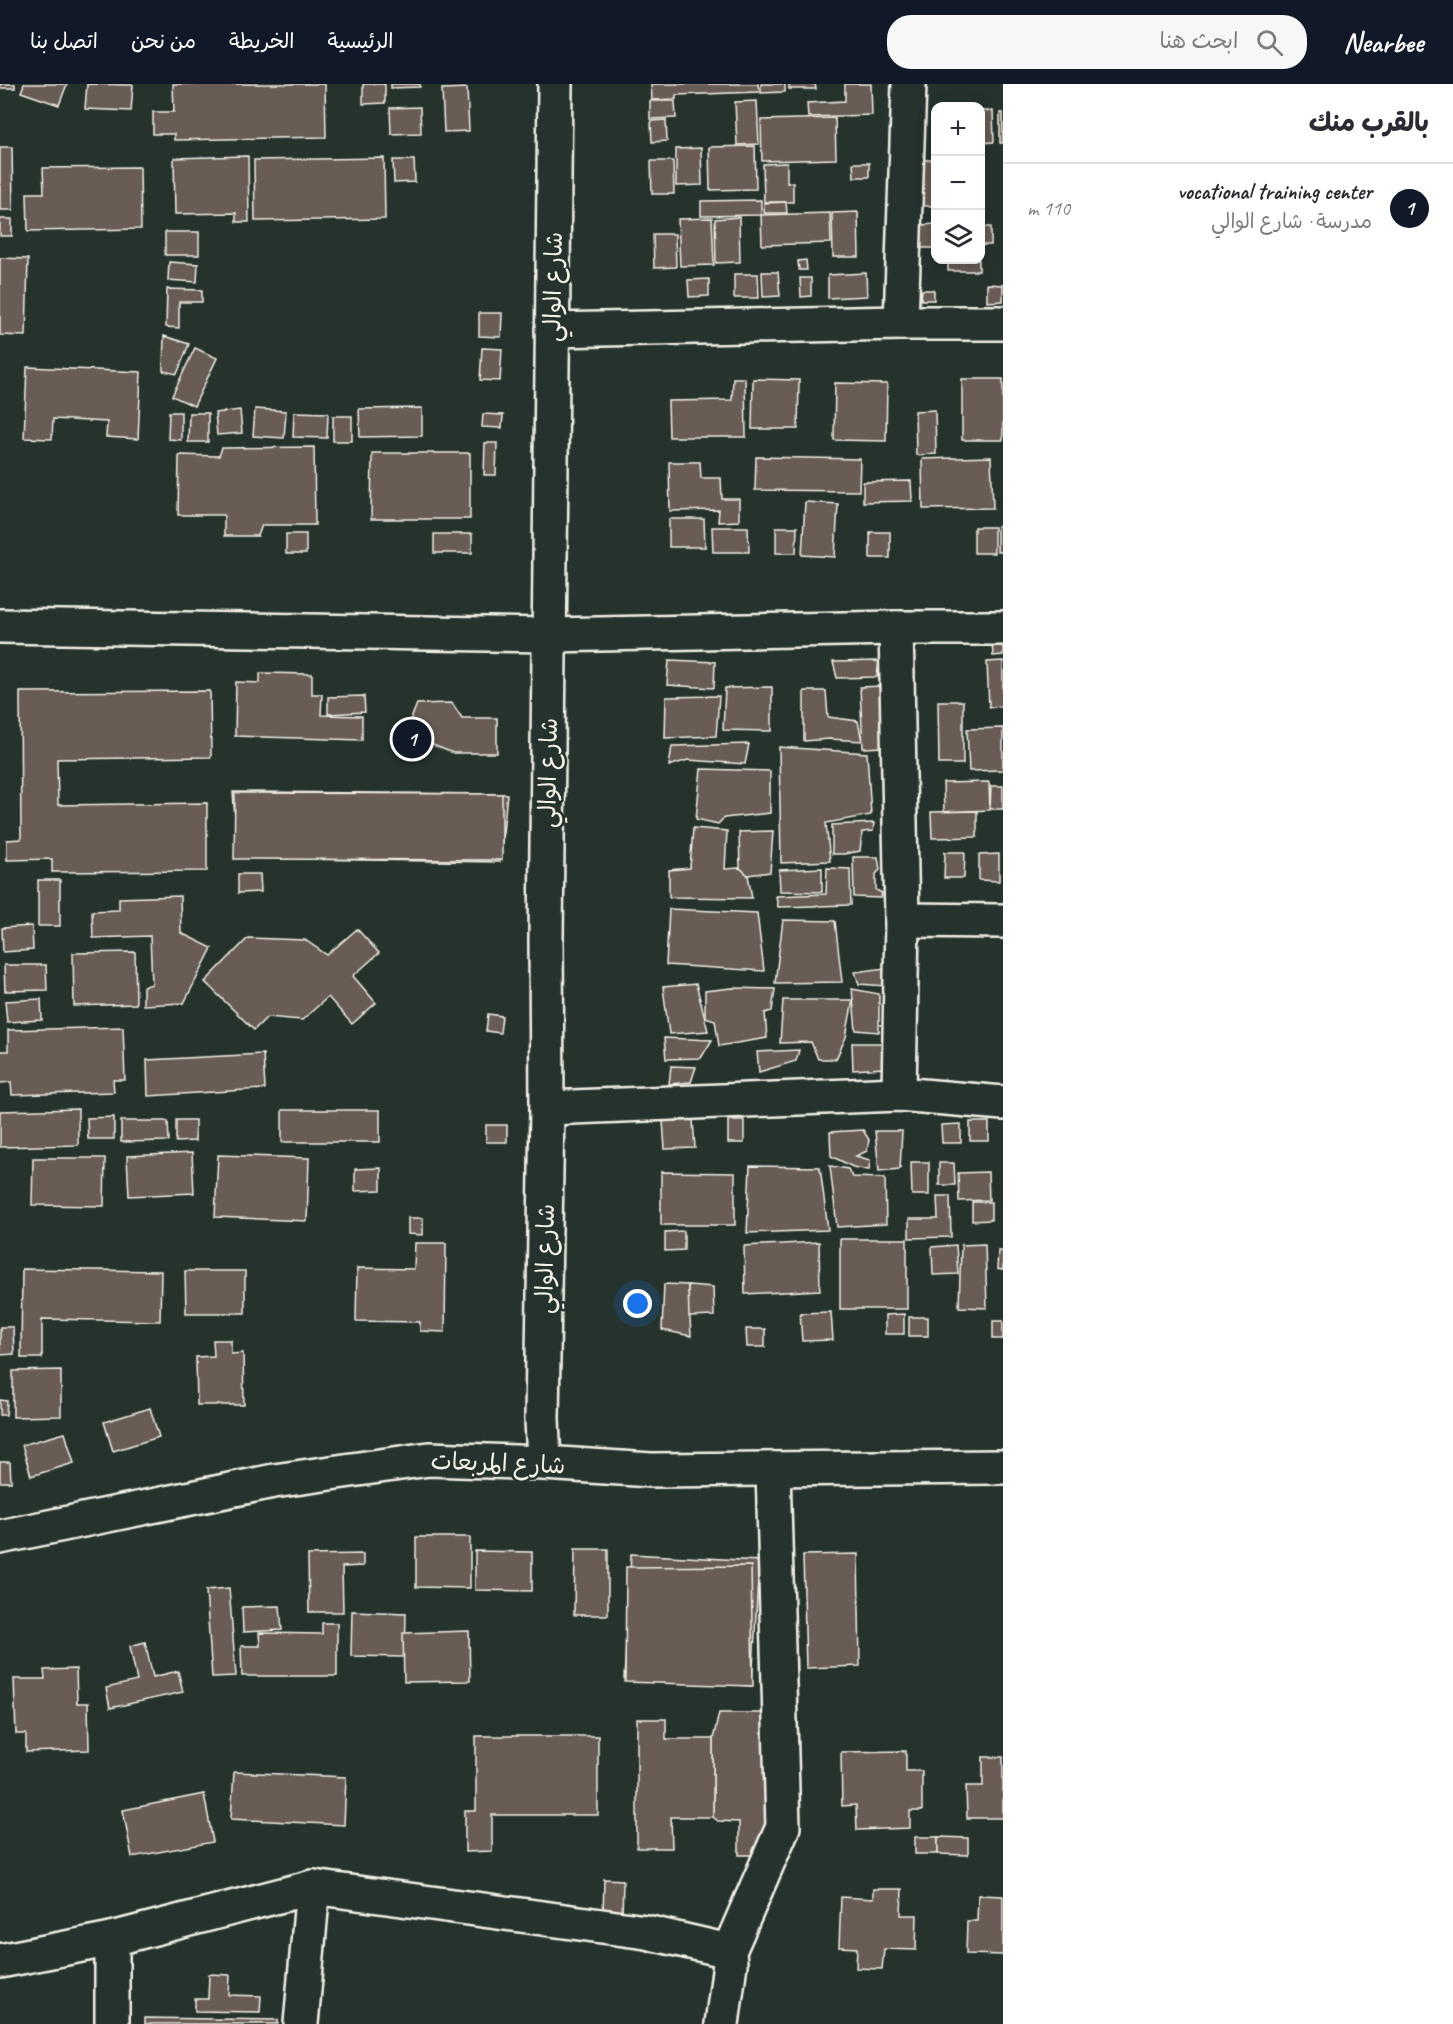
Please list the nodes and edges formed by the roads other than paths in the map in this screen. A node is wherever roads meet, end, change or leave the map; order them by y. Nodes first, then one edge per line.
1 (555, 84) edge
2 (909, 84) edge
3 (901, 322) junction
4 (1003, 323) edge
5 (552, 330) junction
6 (0, 626) edge
7 (896, 628) junction
8 (1003, 628) edge
9 (550, 635) junction
10 (902, 920) junction
11 (1003, 921) edge
12 (899, 1094) junction
13 (1003, 1103) edge
14 (548, 1108) junction
15 (543, 1463) junction
16 (1003, 1467) edge
17 (773, 1469) junction
18 (0, 1537) edge
19 (313, 1887) junction
20 (112, 1938) junction
21 (729, 1951) junction
22 (0, 1961) edge
23 (112, 2024) edge
24 (301, 2024) edge
25 (722, 2024) edge

1 - 5 street, شارع الوالي
2 - 3 street
3 - 4 street
3 - 5 street
5 - 9 street, شارع الوالي
6 - 9 street
7 - 8 street
7 - 9 street
7 - 10 street
9 - 14 street, شارع الوالي
10 - 11 street
10 - 12 street
12 - 13 street
12 - 14 street
14 - 15 street, شارع الوالي
15 - 17 street, شارع المربعات
15 - 18 street, شارع المربعات
16 - 17 street, شارع المربعات
17 - 21 street
19 - 20 street
19 - 21 street
19 - 24 street
20 - 22 street
20 - 23 street
21 - 25 street

